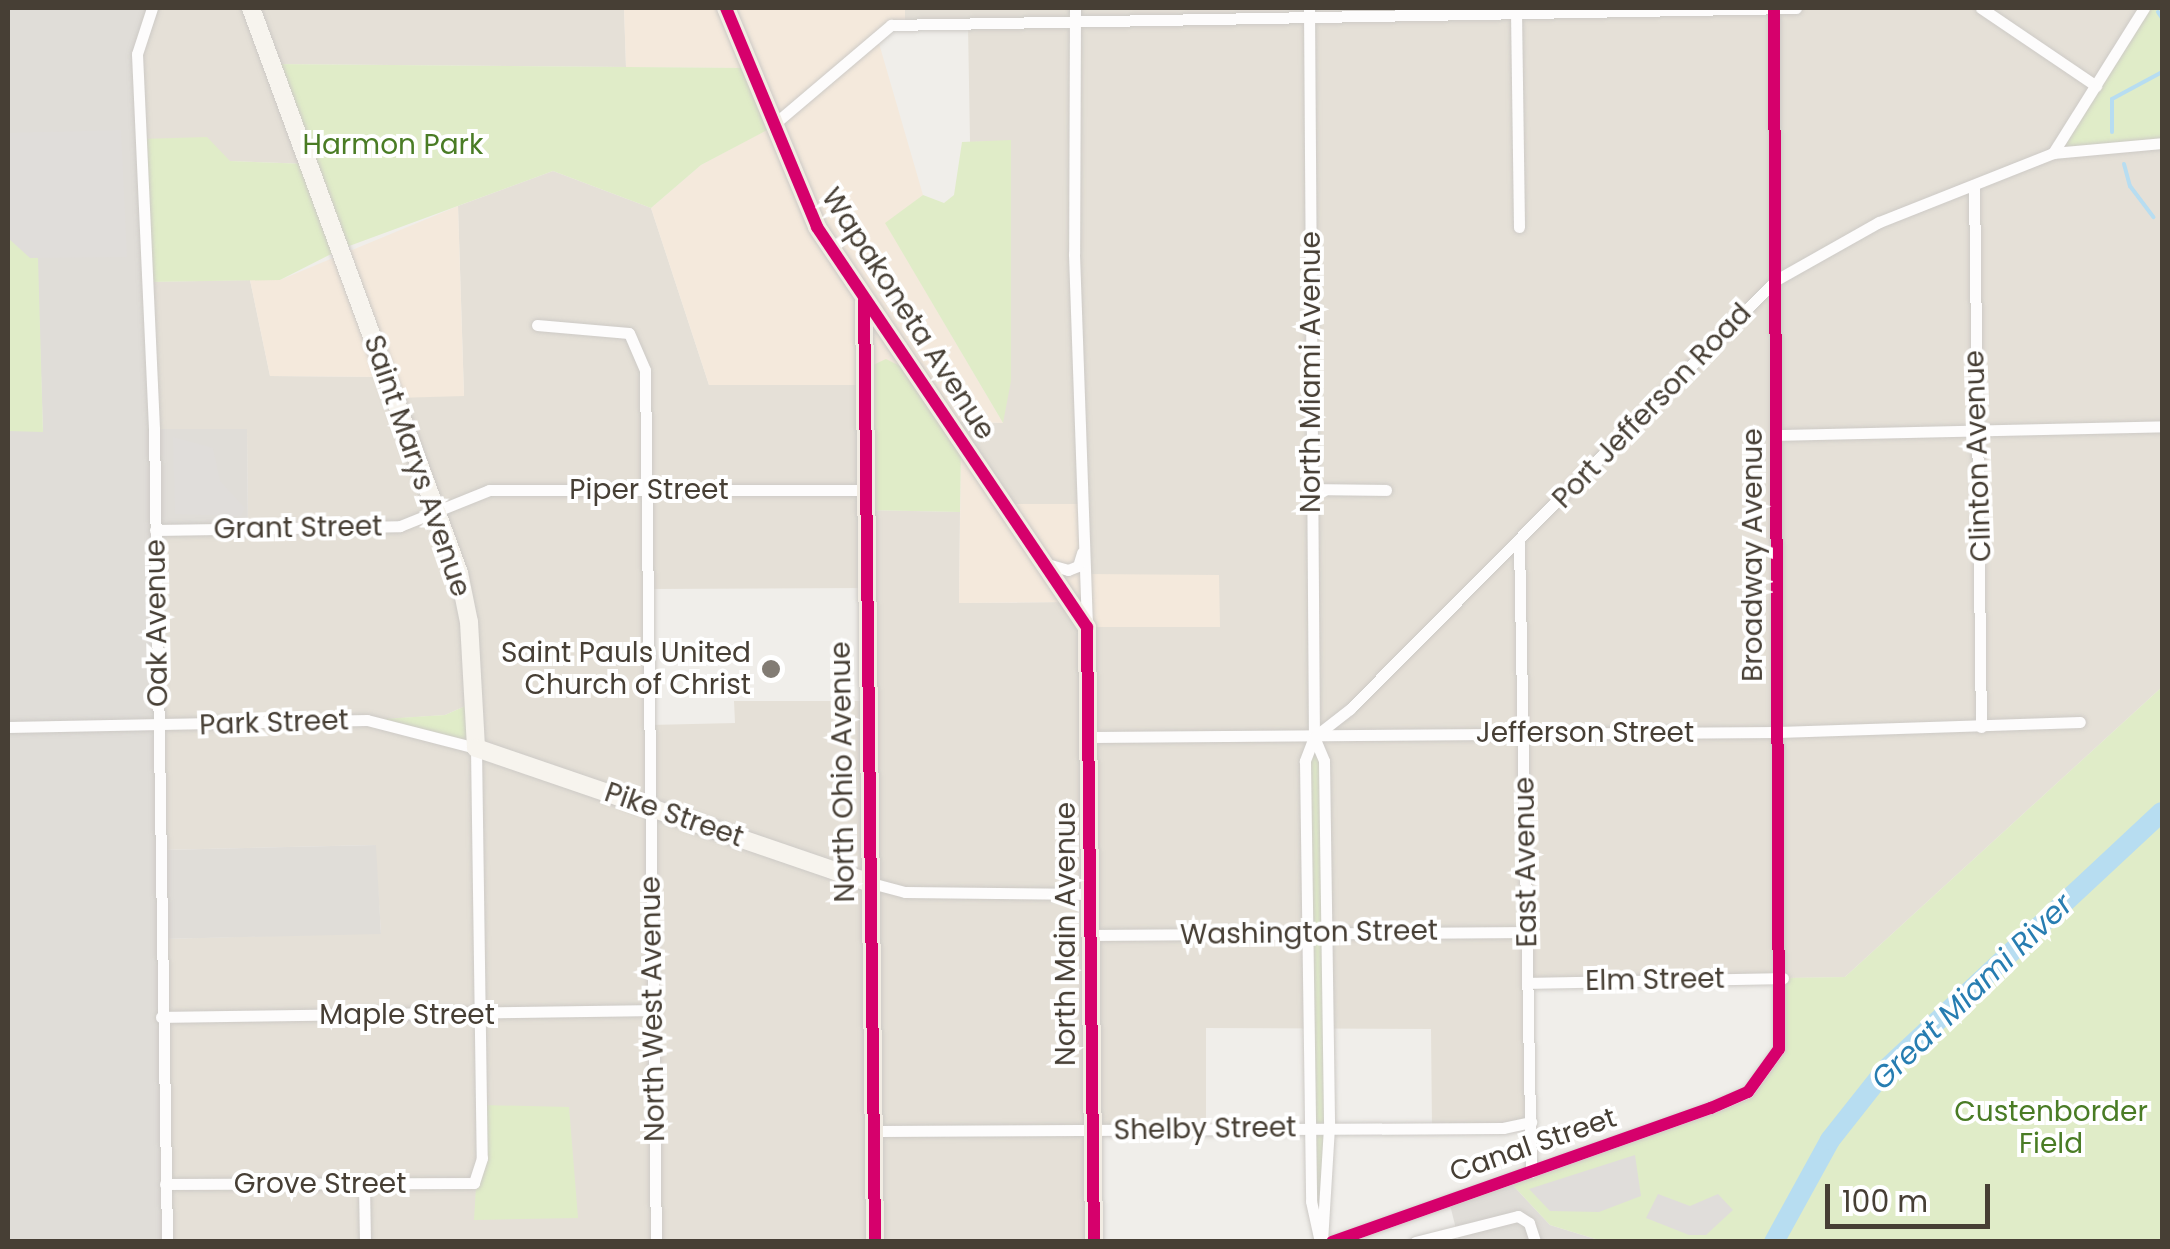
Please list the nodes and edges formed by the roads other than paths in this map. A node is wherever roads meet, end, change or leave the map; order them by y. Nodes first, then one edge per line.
1 (152, 8) edge
2 (251, 8) edge
3 (726, 8) edge
4 (1074, 8) edge
5 (1796, 8) edge
6 (1981, 8) edge
7 (2144, 8) edge
8 (1774, 9) edge
9 (1516, 11) edge
10 (1309, 13) edge
11 (1075, 25) junction
12 (2096, 86) junction
13 (770, 128) junction
14 (2162, 144) edge
15 (2053, 153) junction
16 (1974, 186) junction
17 (1518, 226) dead end
18 (1776, 280) junction
19 (864, 300) junction
20 (537, 325) dead end
21 (916, 381) junction
22 (863, 386) junction
23 (2162, 426) edge
24 (1976, 429) junction
25 (1777, 434) junction
26 (1312, 489) junction
27 (645, 490) junction
28 (864, 490) junction
29 (1386, 490) dead end
30 (438, 511) junction
31 (156, 530) junction
32 (1518, 542) junction
33 (1083, 549) junction
34 (1042, 562) junction
35 (1087, 627) junction
36 (2080, 722) dead end
37 (8, 726) edge
38 (160, 726) junction
39 (1981, 727) junction
40 (1778, 732) junction
41 (1523, 733) junction
42 (1314, 736) junction
43 (1090, 738) junction
44 (476, 748) junction
45 (652, 808) junction
46 (871, 883) junction
47 (1090, 894) junction
48 (1308, 932) junction
49 (1326, 932) junction
50 (1527, 932) junction
51 (1092, 935) junction
52 (1783, 978) junction
53 (1528, 983) junction
54 (654, 1010) junction
55 (480, 1015) junction
56 (161, 1017) junction
57 (1748, 1092) joint
58 (1532, 1122) junction
59 (1312, 1126) junction
60 (1329, 1127) junction
61 (877, 1131) junction
62 (1092, 1132) junction
63 (1532, 1172) junction
64 (474, 1183) joint
65 (165, 1184) junction
66 (364, 1185) junction
67 (167, 1242) edge
68 (365, 1242) edge
69 (656, 1242) edge
70 (875, 1242) edge
71 (1094, 1242) edge
72 (1321, 1242) edge
73 (1332, 1242) edge
74 (1415, 1242) edge
75 (1535, 1242) edge

1 - 31 street, Oak Avenue
2 - 30 main road, Saint Marys Avenue
3 - 13 main road, Wapakoneta Avenue
4 - 11 street, North Main Avenue
5 - 8 street
6 - 12 street
7 - 12 street
8 - 9 street
8 - 18 street, Broadway Avenue
9 - 10 street
9 - 17 street
10 - 11 street
10 - 26 street, North Miami Avenue
11 - 13 street
11 - 33 street, North Main Avenue
12 - 15 street
13 - 19 main road, Wapakoneta Avenue
14 - 15 street, Port Jefferson Road
15 - 16 street, Port Jefferson Road
16 - 18 street, Port Jefferson Road
16 - 24 street, Clinton Avenue
18 - 25 street, Broadway Avenue
18 - 32 street, Port Jefferson Road
19 - 21 main road, Wapakoneta Avenue
19 - 22 main road, North Ohio Avenue
20 - 27 street, North West Avenue
21 - 22 main road
21 - 34 main road, Wapakoneta Avenue
22 - 28 main road, North Ohio Avenue
23 - 24 street
24 - 25 street
24 - 39 street, Clinton Avenue
25 - 40 street, Broadway Avenue
26 - 29 street
26 - 42 street, North Miami Avenue
27 - 28 street, Piper Street
27 - 30 street, Piper Street
27 - 45 street, North West Avenue
28 - 46 main road, North Ohio Avenue
30 - 31 street, Grant Street
30 - 44 main road, Saint Marys Avenue
31 - 38 street, Oak Avenue
32 - 41 street, East Avenue
32 - 42 street, Port Jefferson Road
33 - 34 street
33 - 35 street, North Main Avenue
34 - 35 main road, Wapakoneta Avenue
35 - 43 main road, North Main Avenue
36 - 39 street, Jefferson Street
37 - 38 street, Park Street
38 - 44 street, Park Street
38 - 56 street, Oak Avenue
39 - 40 street, Jefferson Street
40 - 41 street, Jefferson Street
40 - 52 street, Broadway Avenue
41 - 42 street, Jefferson Street
41 - 50 street, East Avenue
42 - 43 street, Jefferson Street
42 - 48 street, North Miami Avenue
42 - 49 street, North Miami Avenue
43 - 47 main road, North Main Avenue
44 - 45 main road, Pike Street
44 - 55 street, Saint Marys Avenue
45 - 46 main road, Pike Street
45 - 54 street, North West Avenue
46 - 47 street
46 - 61 main road, North Ohio Avenue
47 - 51 main road, North Main Avenue
48 - 49 street, Washington Street
48 - 51 street, Washington Street
48 - 59 street, North Miami Avenue
49 - 50 street, Washington Street
49 - 60 street, North Miami Avenue
50 - 53 street, East Avenue
51 - 62 main road, North Main Avenue
52 - 53 street, Elm Street
52 - 57 street, Broadway Avenue
53 - 58 street, East Avenue
54 - 55 street, Maple Street
54 - 69 street, North West Avenue
55 - 56 street, Maple Street
55 - 64 street, Saint Marys Avenue
56 - 65 street, Oak Avenue
57 - 63 street, Canal Street
58 - 60 street, Shelby Street
58 - 63 street, East Avenue
59 - 60 street, Shelby Street
59 - 62 street, Shelby Street
59 - 72 street, North Miami Avenue
60 - 72 street, North Miami Avenue
61 - 62 street, Shelby Street
61 - 70 main road, North Ohio Avenue
62 - 71 main road, North Main Avenue
63 - 73 street, Canal Street
64 - 66 street, Grove Street
65 - 66 street, Grove Street
65 - 67 street, Oak Avenue
66 - 68 street
74 - 75 street

